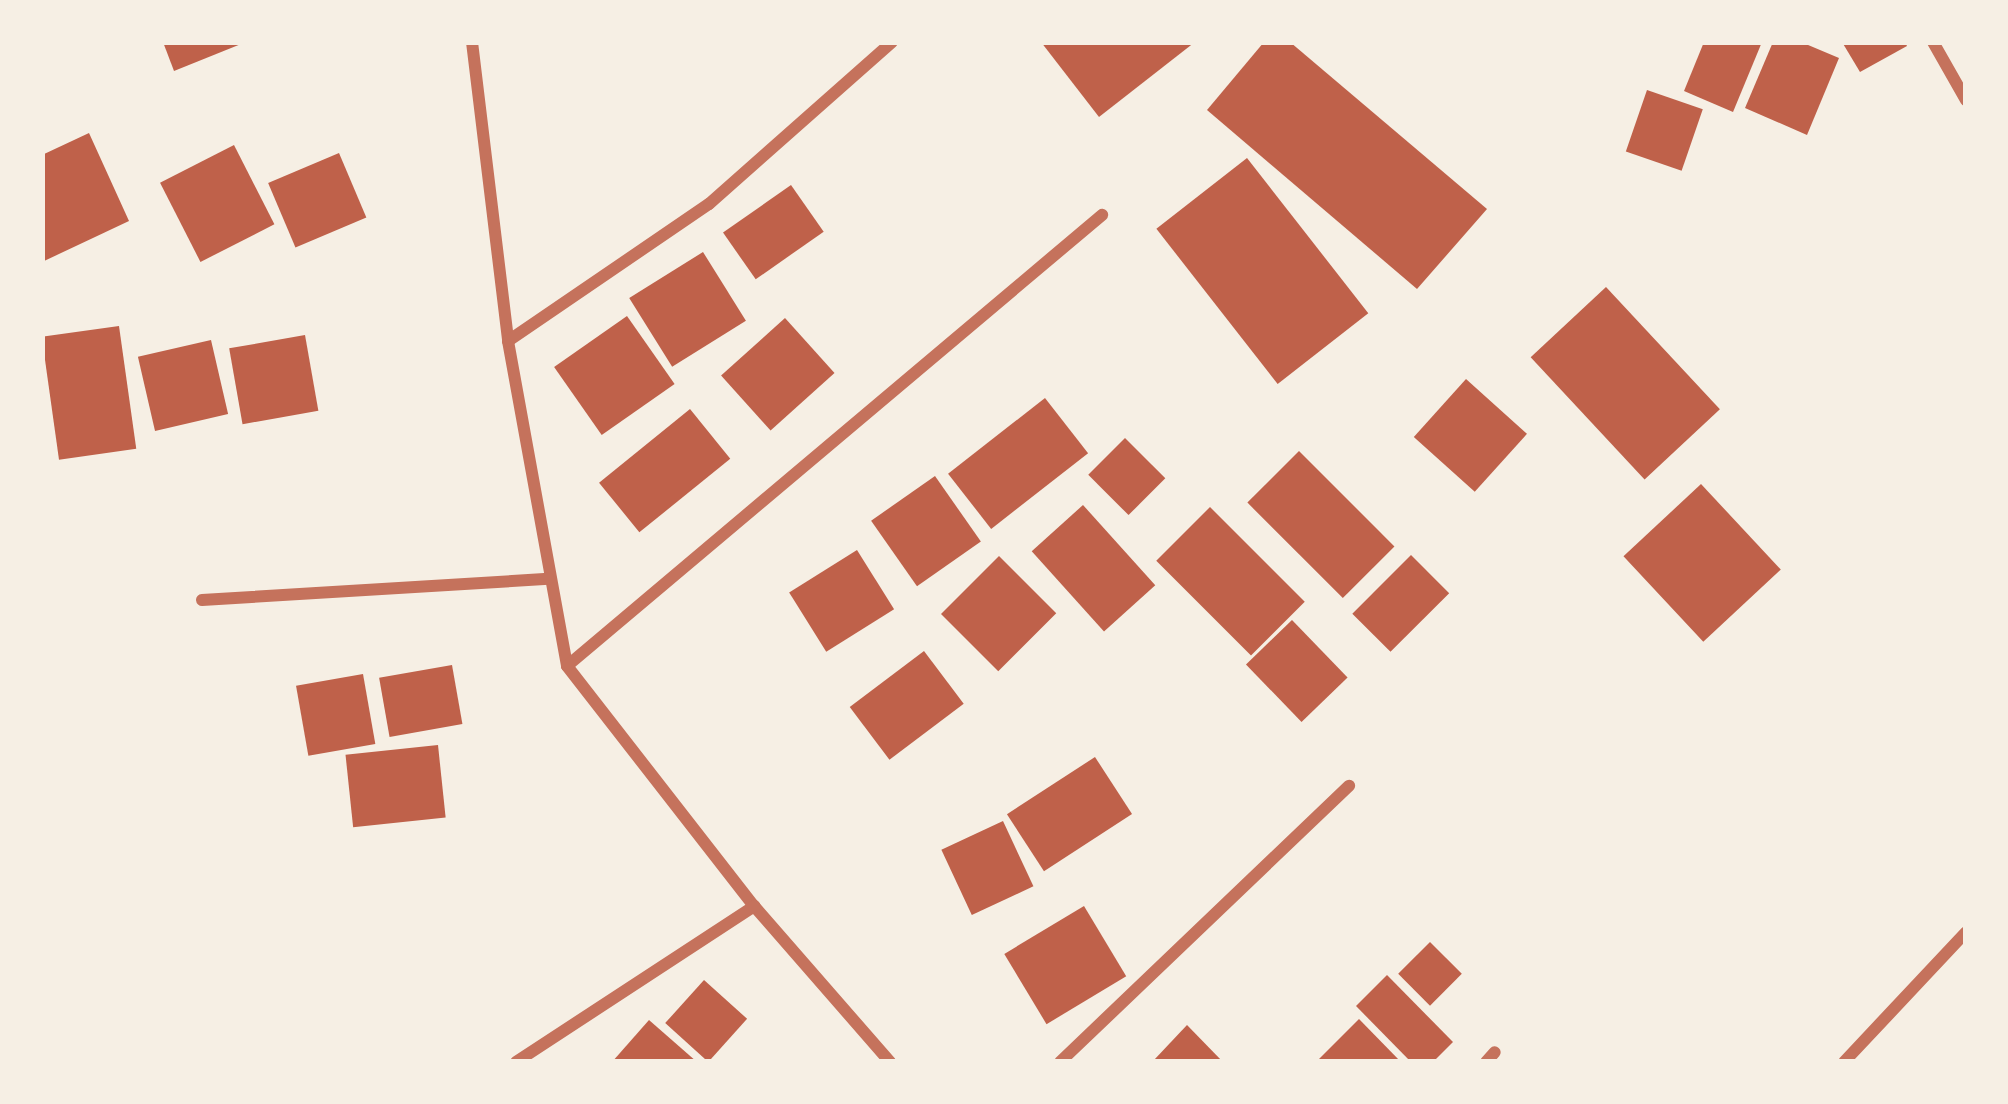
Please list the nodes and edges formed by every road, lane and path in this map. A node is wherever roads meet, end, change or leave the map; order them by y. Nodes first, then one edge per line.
1 (472, 42) edge
2 (892, 42) edge
3 (1933, 42) edge
4 (1966, 100) edge
5 (1102, 215) dead end
6 (508, 341) junction
7 (548, 579) junction
8 (202, 599) dead end
9 (567, 666) junction
10 (1349, 786) dead end
11 (754, 906) junction
12 (1966, 932) edge
13 (516, 1062) edge
14 (890, 1062) edge
15 (1060, 1062) edge
16 (1844, 1062) edge

1 - 6 street
2 - 6 street
3 - 4 street
5 - 9 street
6 - 7 street
7 - 8 street
7 - 9 street
9 - 11 street
10 - 15 street
11 - 13 street
11 - 14 street
12 - 16 street

